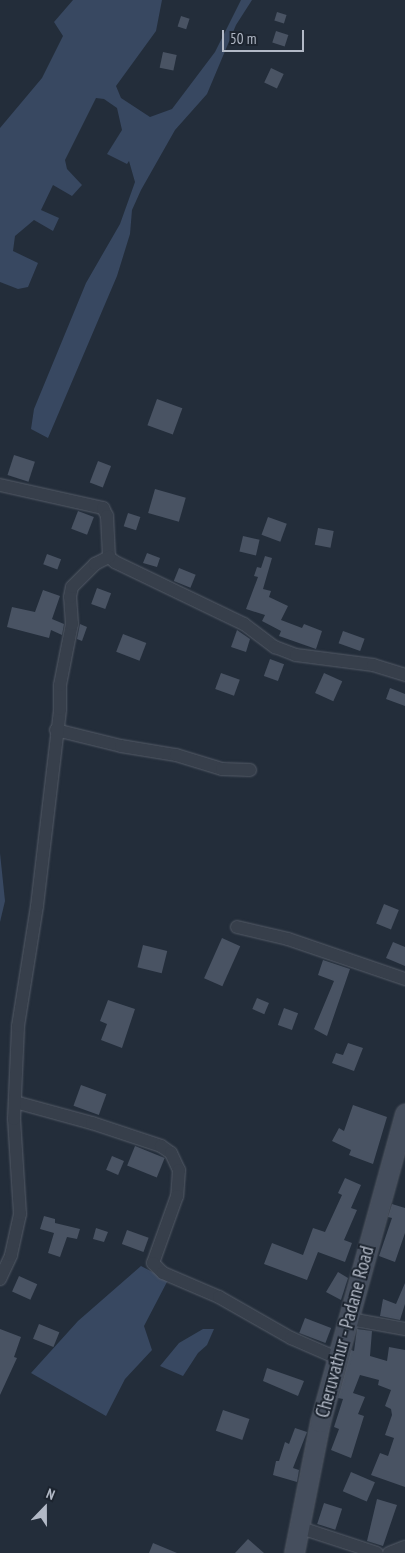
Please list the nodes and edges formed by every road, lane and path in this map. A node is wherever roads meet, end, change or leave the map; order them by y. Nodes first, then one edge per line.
1 (0, 485) edge
2 (109, 557) junction
3 (405, 675) edge
4 (56, 730) junction
5 (250, 770) dead end
6 (237, 927) dead end
7 (405, 979) edge
8 (15, 1102) junction
9 (405, 1113) edge
10 (0, 1279) edge
11 (350, 1319) junction
12 (405, 1329) edge
13 (339, 1359) junction
14 (298, 1527) junction
15 (405, 1547) edge
16 (294, 1553) edge
17 (377, 1553) edge
18 (389, 1553) edge

1 - 2 street
2 - 3 street
2 - 4 street
4 - 5 street
4 - 8 street
6 - 7 street
8 - 10 street
8 - 13 street
9 - 11 main road, Cheruvathur - Padane Road
11 - 12 street
11 - 13 main road, Cheruvathur - Padane Road
13 - 14 main road, Cheruvathur - Padane Road
14 - 16 main road, Cheruvathur - Padane Road
14 - 17 street
15 - 18 street

